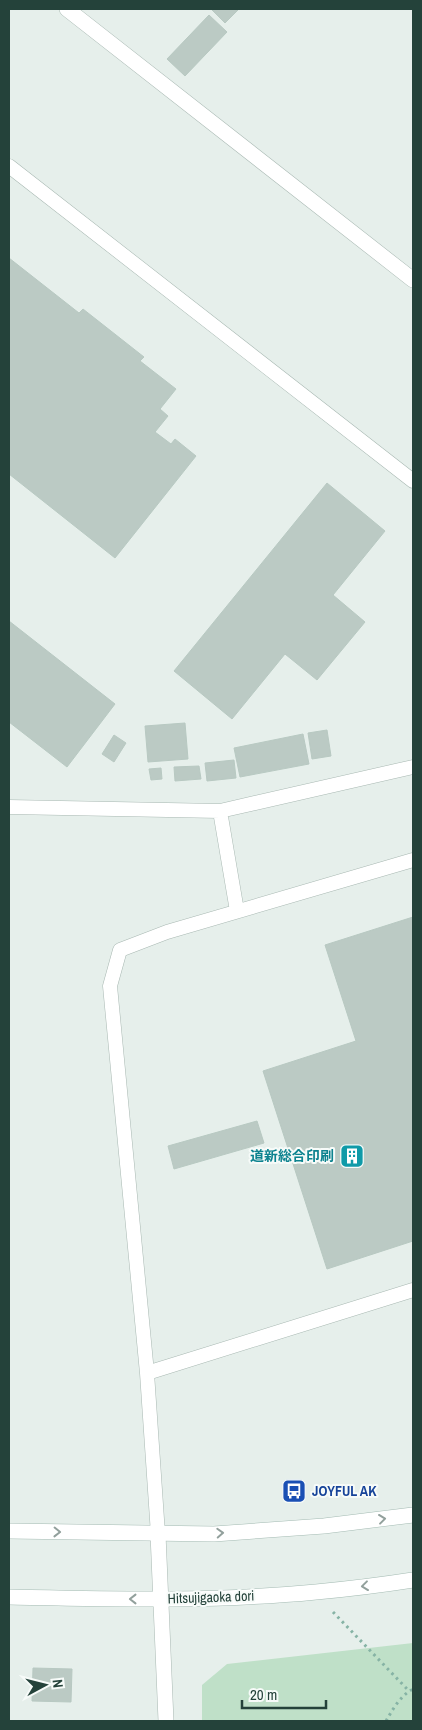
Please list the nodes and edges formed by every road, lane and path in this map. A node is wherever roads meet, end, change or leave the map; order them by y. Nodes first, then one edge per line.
1 (67, 9) edge
2 (9, 166) edge
3 (413, 280) edge
4 (413, 481) edge
5 (413, 767) edge
6 (9, 807) edge
7 (220, 811) junction
8 (413, 860) edge
9 (237, 911) junction
10 (413, 1290) edge
11 (147, 1373) junction
12 (413, 1515) edge
13 (9, 1531) edge
14 (158, 1534) junction
15 (413, 1580) edge
16 (314, 1593) junction
17 (9, 1597) edge
18 (162, 1598) junction
19 (413, 1689) edge
20 (409, 1692) junction
21 (166, 1721) edge
22 (386, 1721) edge

1 - 3 main road
2 - 4 lane
5 - 7 lane
6 - 7 lane
7 - 9 lane
8 - 9 lane
9 - 11 lane
10 - 11 lane
11 - 14 lane
14 -> 12 main road
13 -> 14 main road
14 - 18 main road
15 -> 16 main road, Hitsujigaoka dori
16 - 18 main road, Hitsujigaoka dori
16 - 20 path
18 -> 17 main road, Hitsujigaoka dori
18 - 21 main road
19 - 20 path
20 - 22 path

